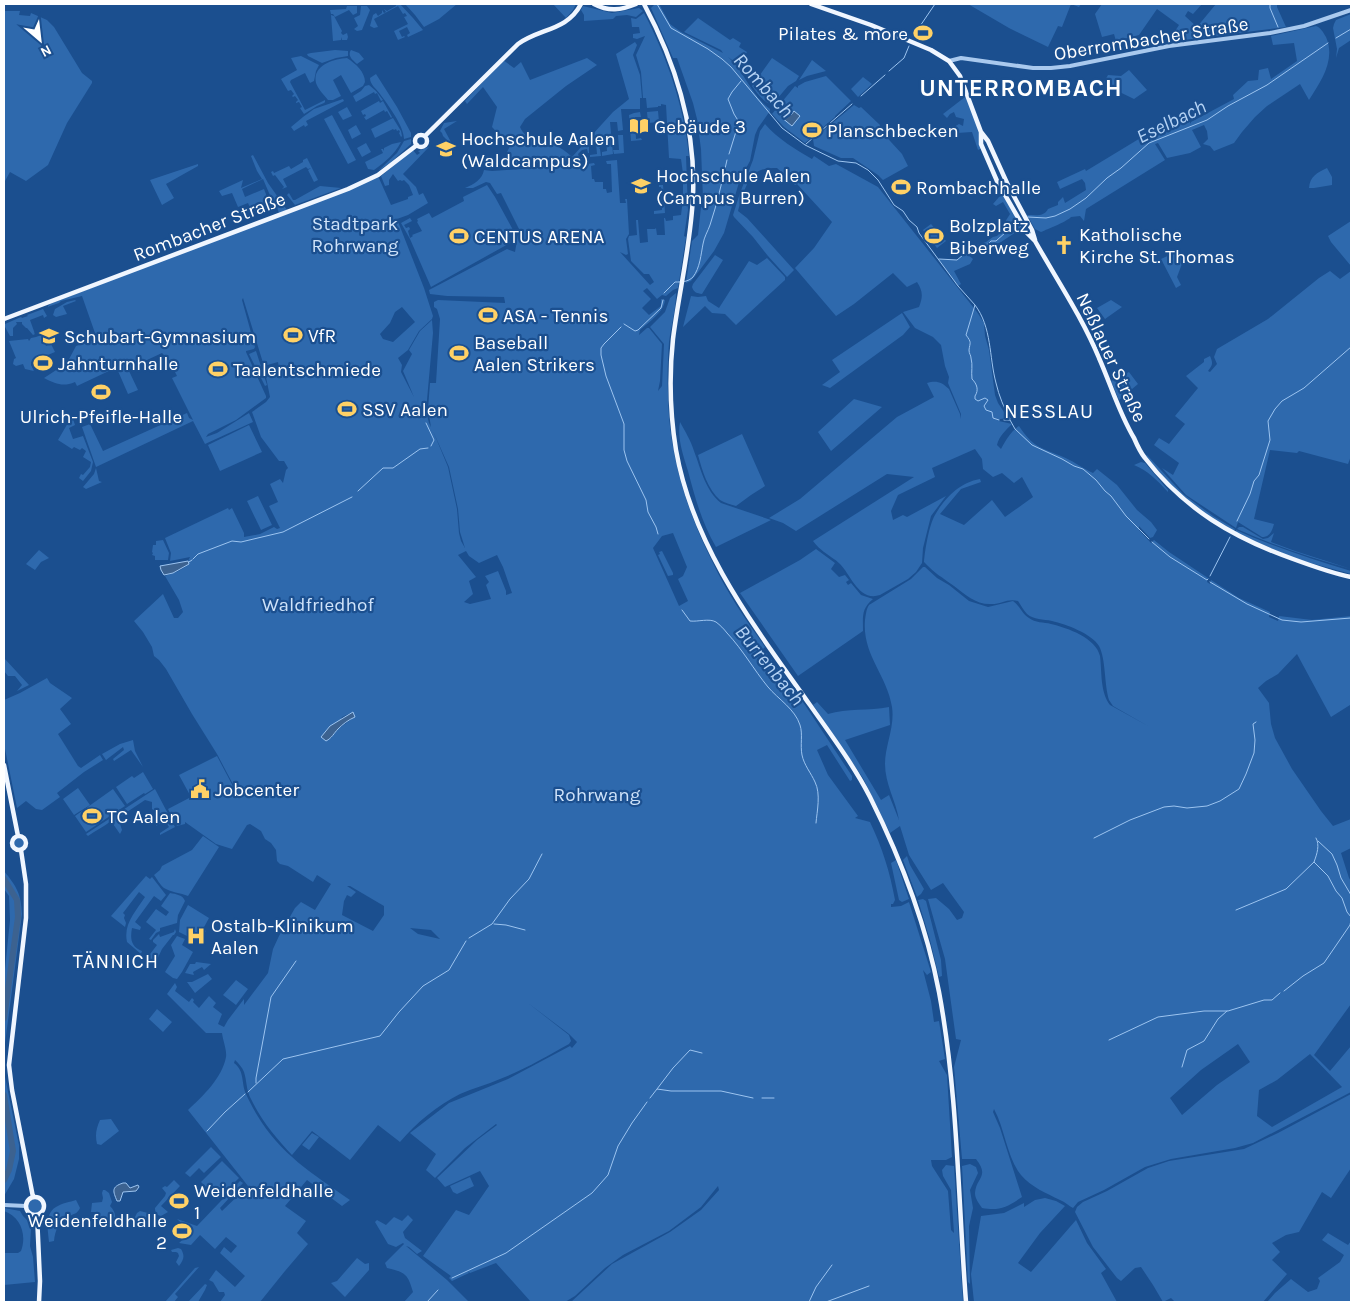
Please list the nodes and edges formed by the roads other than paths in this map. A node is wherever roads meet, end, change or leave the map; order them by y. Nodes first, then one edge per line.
1 (581, 4) edge
2 (594, 4) edge
3 (636, 4) edge
4 (644, 4) edge
5 (811, 4) edge
6 (627, 6) edge
7 (1351, 10) edge
8 (949, 61) junction
9 (424, 136) junction
10 (416, 145) junction
11 (4, 319) edge
12 (1351, 577) edge
13 (4, 765) edge
14 (18, 836) junction
15 (21, 850) junction
16 (33, 1197) junction
17 (4, 1204) edge
18 (26, 1206) junction
19 (37, 1215) junction
20 (39, 1302) edge
21 (966, 1302) edge

1 - 9 main road, Rombacher Straße
2 - 6 main road
3 - 6 main road
4 - 21 main road
5 - 8 main road
7 - 8 street, Oberrombacher Straße
8 - 12 main road, Neßlauer Straße
9 - 10 main road, Rombacher Straße
9 - 10 main road, Rombacher Straße
10 - 11 main road, Rombacher Straße
13 - 14 main road
14 - 15 main road
14 - 15 main road
15 - 16 main road
16 - 18 main road
16 - 19 main road
17 - 18 street
18 - 19 main road
19 - 20 main road

